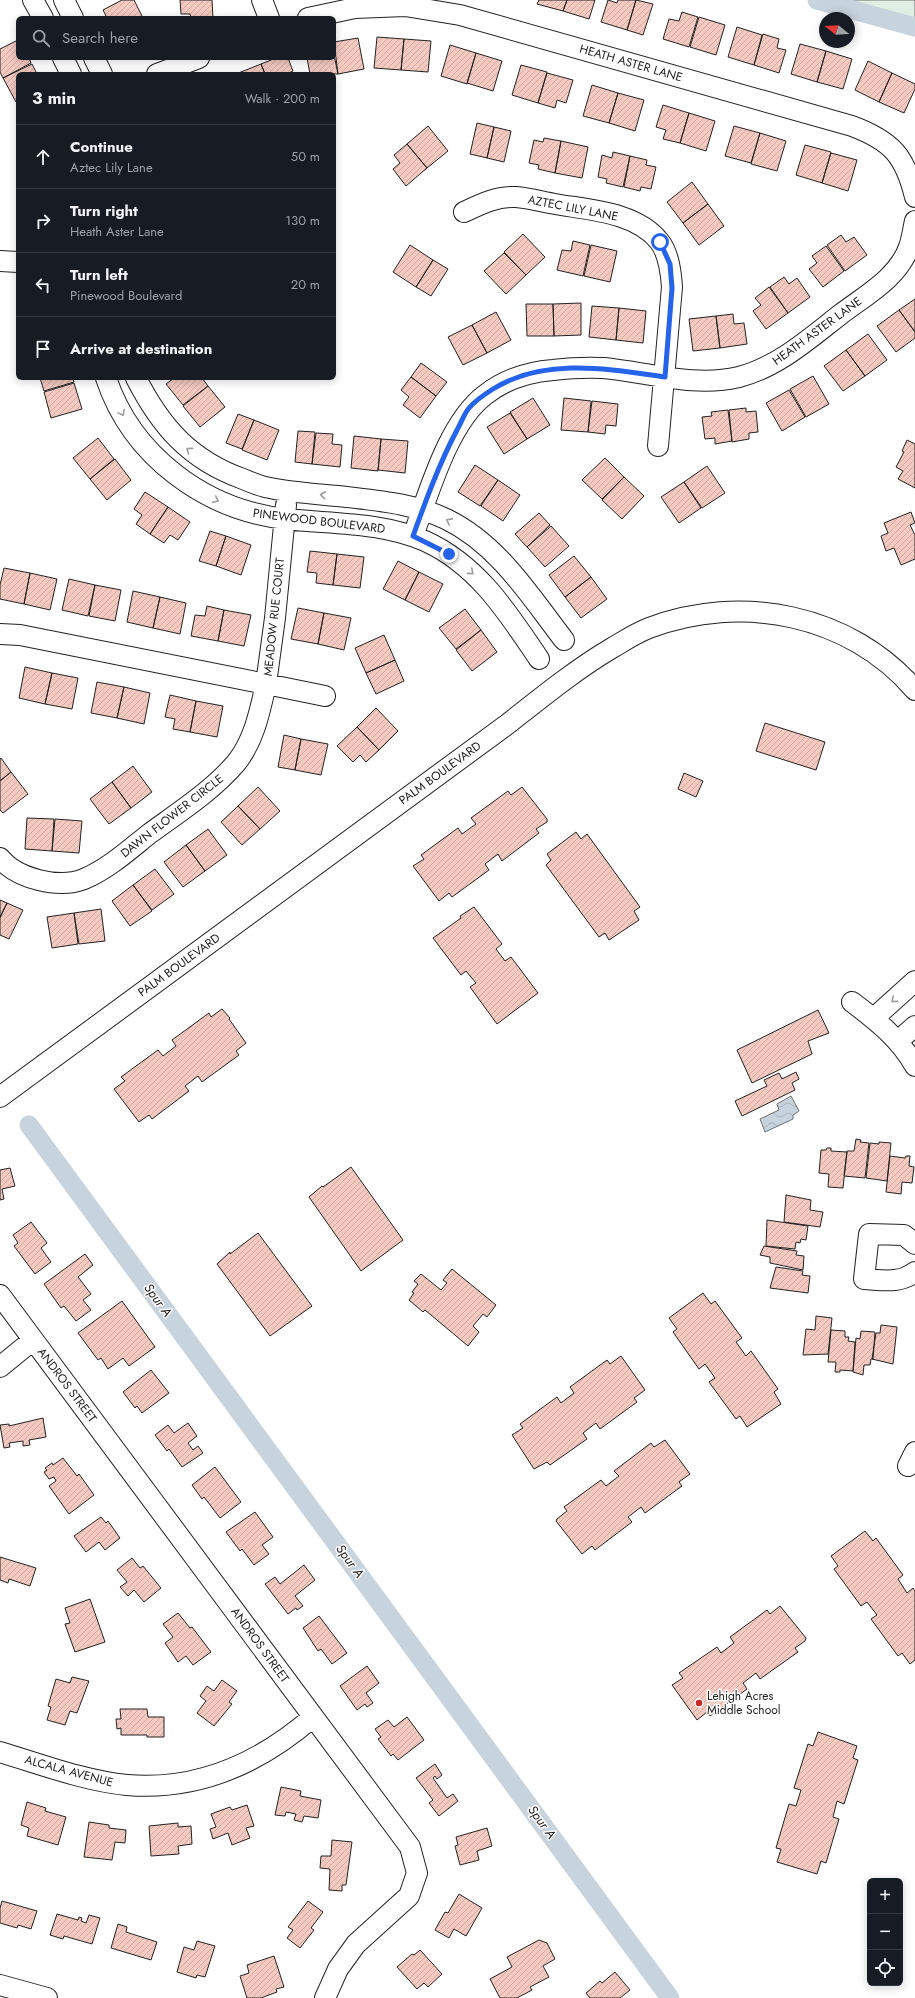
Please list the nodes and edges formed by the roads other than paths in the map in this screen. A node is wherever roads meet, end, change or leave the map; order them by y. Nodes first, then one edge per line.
1 (33, 0) edge
2 (64, 0) edge
3 (262, 0) edge
4 (42, 16) edge
5 (72, 16) edge
6 (269, 16) edge
7 (317, 16) edge
8 (64, 60) edge
9 (95, 60) edge
10 (194, 60) edge
11 (70, 72) edge
12 (101, 72) edge
13 (162, 72) edge
14 (915, 197) edge
15 (464, 212) dead end
16 (915, 221) edge
17 (0, 260) edge
18 (16, 262) edge
19 (665, 377) junction
20 (107, 380) edge
21 (137, 380) edge
22 (658, 446) dead end
23 (288, 491) junction
24 (423, 510) junction
25 (284, 518) junction
26 (413, 536) junction
27 (529, 594) junction
28 (507, 612) junction
29 (0, 634) edge
30 (564, 640) dead end
31 (539, 659) dead end
32 (266, 684) junction
33 (915, 690) edge
34 (325, 696) dead end
35 (0, 858) edge
36 (915, 981) edge
37 (852, 1002) dead end
38 (874, 1018) junction
39 (915, 1026) edge
40 (898, 1041) junction
41 (915, 1066) edge
42 (0, 1097) edge
43 (915, 1244) edge
44 (915, 1272) edge
45 (0, 1295) edge
46 (33, 1340) junction
47 (0, 1367) edge
48 (313, 1716) junction
49 (0, 1752) edge
50 (0, 1985) edge
51 (46, 1998) edge
52 (326, 1998) edge

1 - 4 street
2 - 5 street
3 - 6 street
7 - 14 street, HEATH ASTER LANE
8 - 11 street
9 - 12 street
10 - 13 street
15 - 19 street, AZTEC LILY LANE
16 - 19 street, HEATH ASTER LANE
17 - 18 street
19 - 22 street, AZTEC LILY LANE
19 - 24 street, HEATH ASTER LANE
20 -> 25 street, PINEWOOD BOULEVARD
23 -> 21 street
24 -> 23 street
23 - 25 street, MEADOW RUE COURT
24 - 26 street, HEATH ASTER LANE
27 -> 24 street
25 - 26 street, PINEWOOD BOULEVARD
25 - 32 street, MEADOW RUE COURT
26 -> 28 street, PINEWOOD BOULEVARD
27 - 28 street
27 - 30 street
28 - 31 street, PINEWOOD BOULEVARD
29 - 32 street
32 - 34 street, MEADOW RUE COURT
32 - 35 street, DAWN FLOWER CIRCLE
33 - 42 street, PALM BOULEVARD
36 -> 38 street
37 - 38 street
38 - 40 street
39 - 40 street
40 - 41 street
43 - 44 street
45 - 46 street, ANDROS STREET
46 - 47 street
46 - 48 street, ANDROS STREET
48 - 49 street, ALCALA AVENUE
48 - 52 street, ANDROS STREET
50 - 51 street

